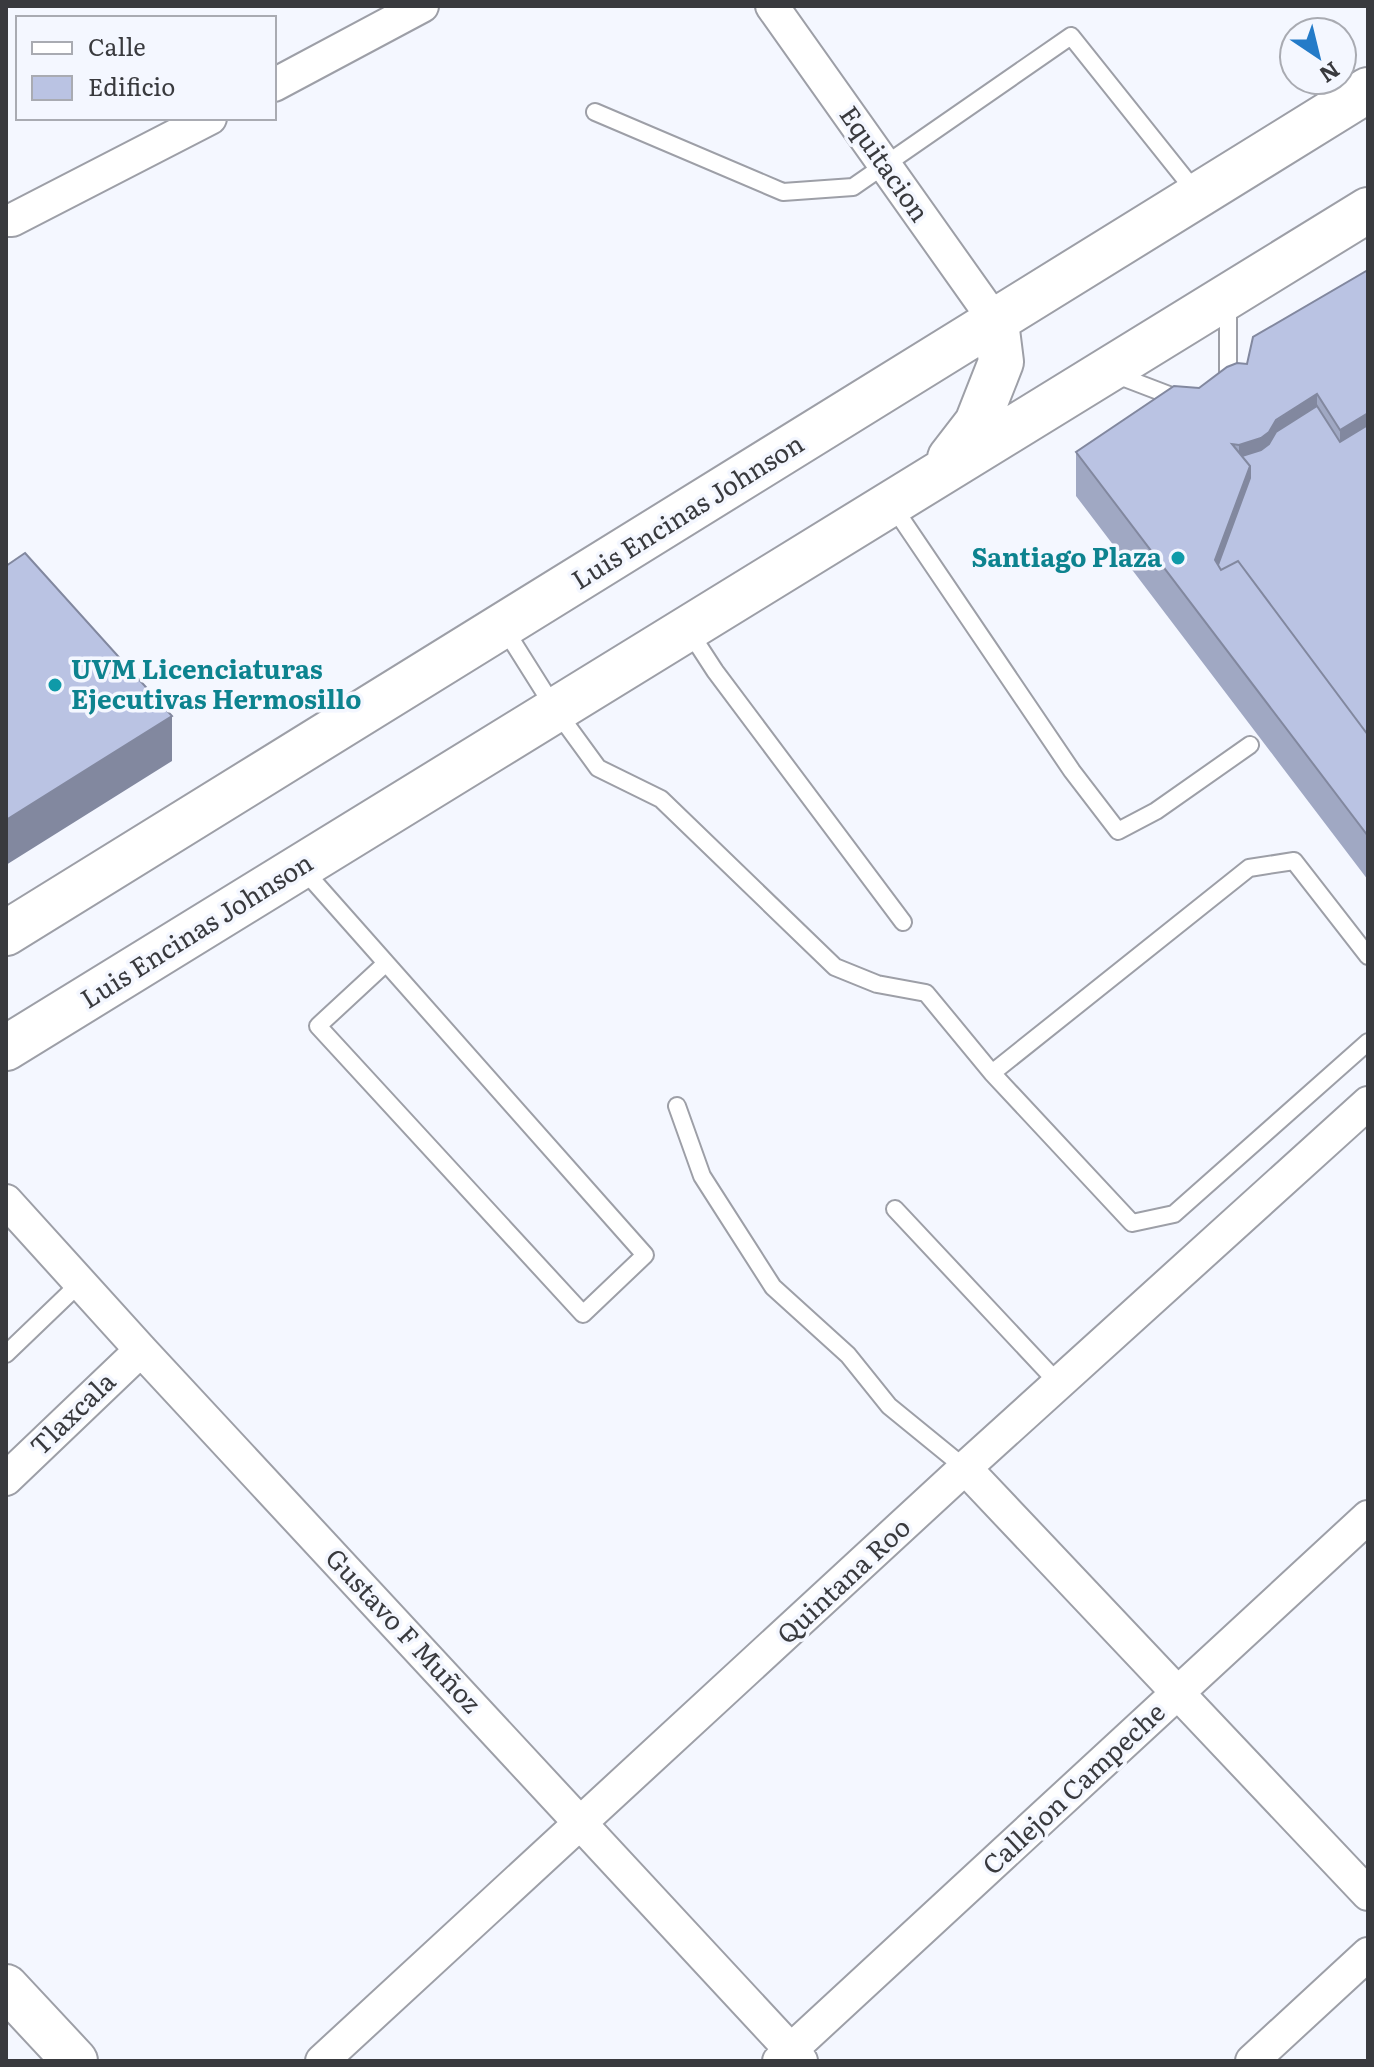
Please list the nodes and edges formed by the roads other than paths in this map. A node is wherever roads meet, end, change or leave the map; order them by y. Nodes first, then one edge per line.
1 (422, 6) edge
2 (772, 6) edge
3 (276, 84) edge
4 (1368, 90) edge
5 (595, 112) dead end
6 (206, 120) edge
7 (885, 166) junction
8 (1198, 196) junction
9 (1368, 210) edge
10 (6, 220) edge
11 (1228, 295) junction
12 (996, 322) junction
13 (1105, 370) junction
14 (1197, 408) edge
15 (1237, 408) edge
16 (939, 472) junction
17 (891, 504) junction
18 (503, 627) junction
19 (688, 630) junction
20 (555, 709) junction
21 (1250, 745) dead end
22 (301, 867) junction
23 (903, 922) dead end
24 (6, 933) edge
25 (1368, 956) edge
26 (385, 964) junction
27 (1368, 1042) edge
28 (6, 1048) edge
29 (992, 1073) junction
30 (1368, 1103) edge
31 (677, 1106) dead end
32 (6, 1201) edge
33 (895, 1209) dead end
34 (80, 1283) junction
35 (141, 1350) junction
36 (6, 1354) edge
37 (1059, 1384) junction
38 (965, 1468) junction
39 (6, 1479) edge
40 (1368, 1517) edge
41 (1177, 1695) junction
42 (581, 1823) junction
43 (1368, 1894) edge
44 (1368, 1954) edge
45 (6, 1987) edge
46 (790, 2057) edge
47 (75, 2061) edge
48 (322, 2061) edge
49 (1252, 2061) edge

1 - 3 street
2 - 7 street, Equitacion
4 - 8 main road, Luis Encinas Johnson
5 - 7 lane
6 - 10 street
7 - 8 lane
7 - 12 street, Equitacion
8 - 12 main road, Luis Encinas Johnson
9 - 11 main road, Luis Encinas Johnson
11 - 13 main road, Luis Encinas Johnson
11 - 15 lane
12 - 16 main road
12 - 18 main road, Luis Encinas Johnson
13 - 14 lane
13 - 16 main road, Luis Encinas Johnson
16 - 17 main road, Luis Encinas Johnson
17 - 19 main road, Luis Encinas Johnson
17 - 21 lane
18 - 20 lane
18 - 24 main road, Luis Encinas Johnson
19 - 20 main road, Luis Encinas Johnson
19 - 23 lane
20 - 22 main road, Luis Encinas Johnson
20 - 29 lane
22 - 26 lane
22 - 28 main road, Luis Encinas Johnson
25 - 29 lane
26 - 26 lane
27 - 29 lane
30 - 37 street, Quintana Roo
31 - 38 lane
32 - 34 street, Gustavo F Muñoz
33 - 37 lane
34 - 35 street, Gustavo F Muñoz
34 - 36 lane
35 - 39 street, Tlaxcala
35 - 42 street, Gustavo F Muñoz
37 - 38 street, Quintana Roo
38 - 41 street
38 - 42 street, Quintana Roo
40 - 41 street, Callejon Campeche
41 - 43 street
41 - 46 street, Callejon Campeche
42 - 46 street, Gustavo F Muñoz
42 - 48 street, Quintana Roo
44 - 49 street
45 - 47 main road

